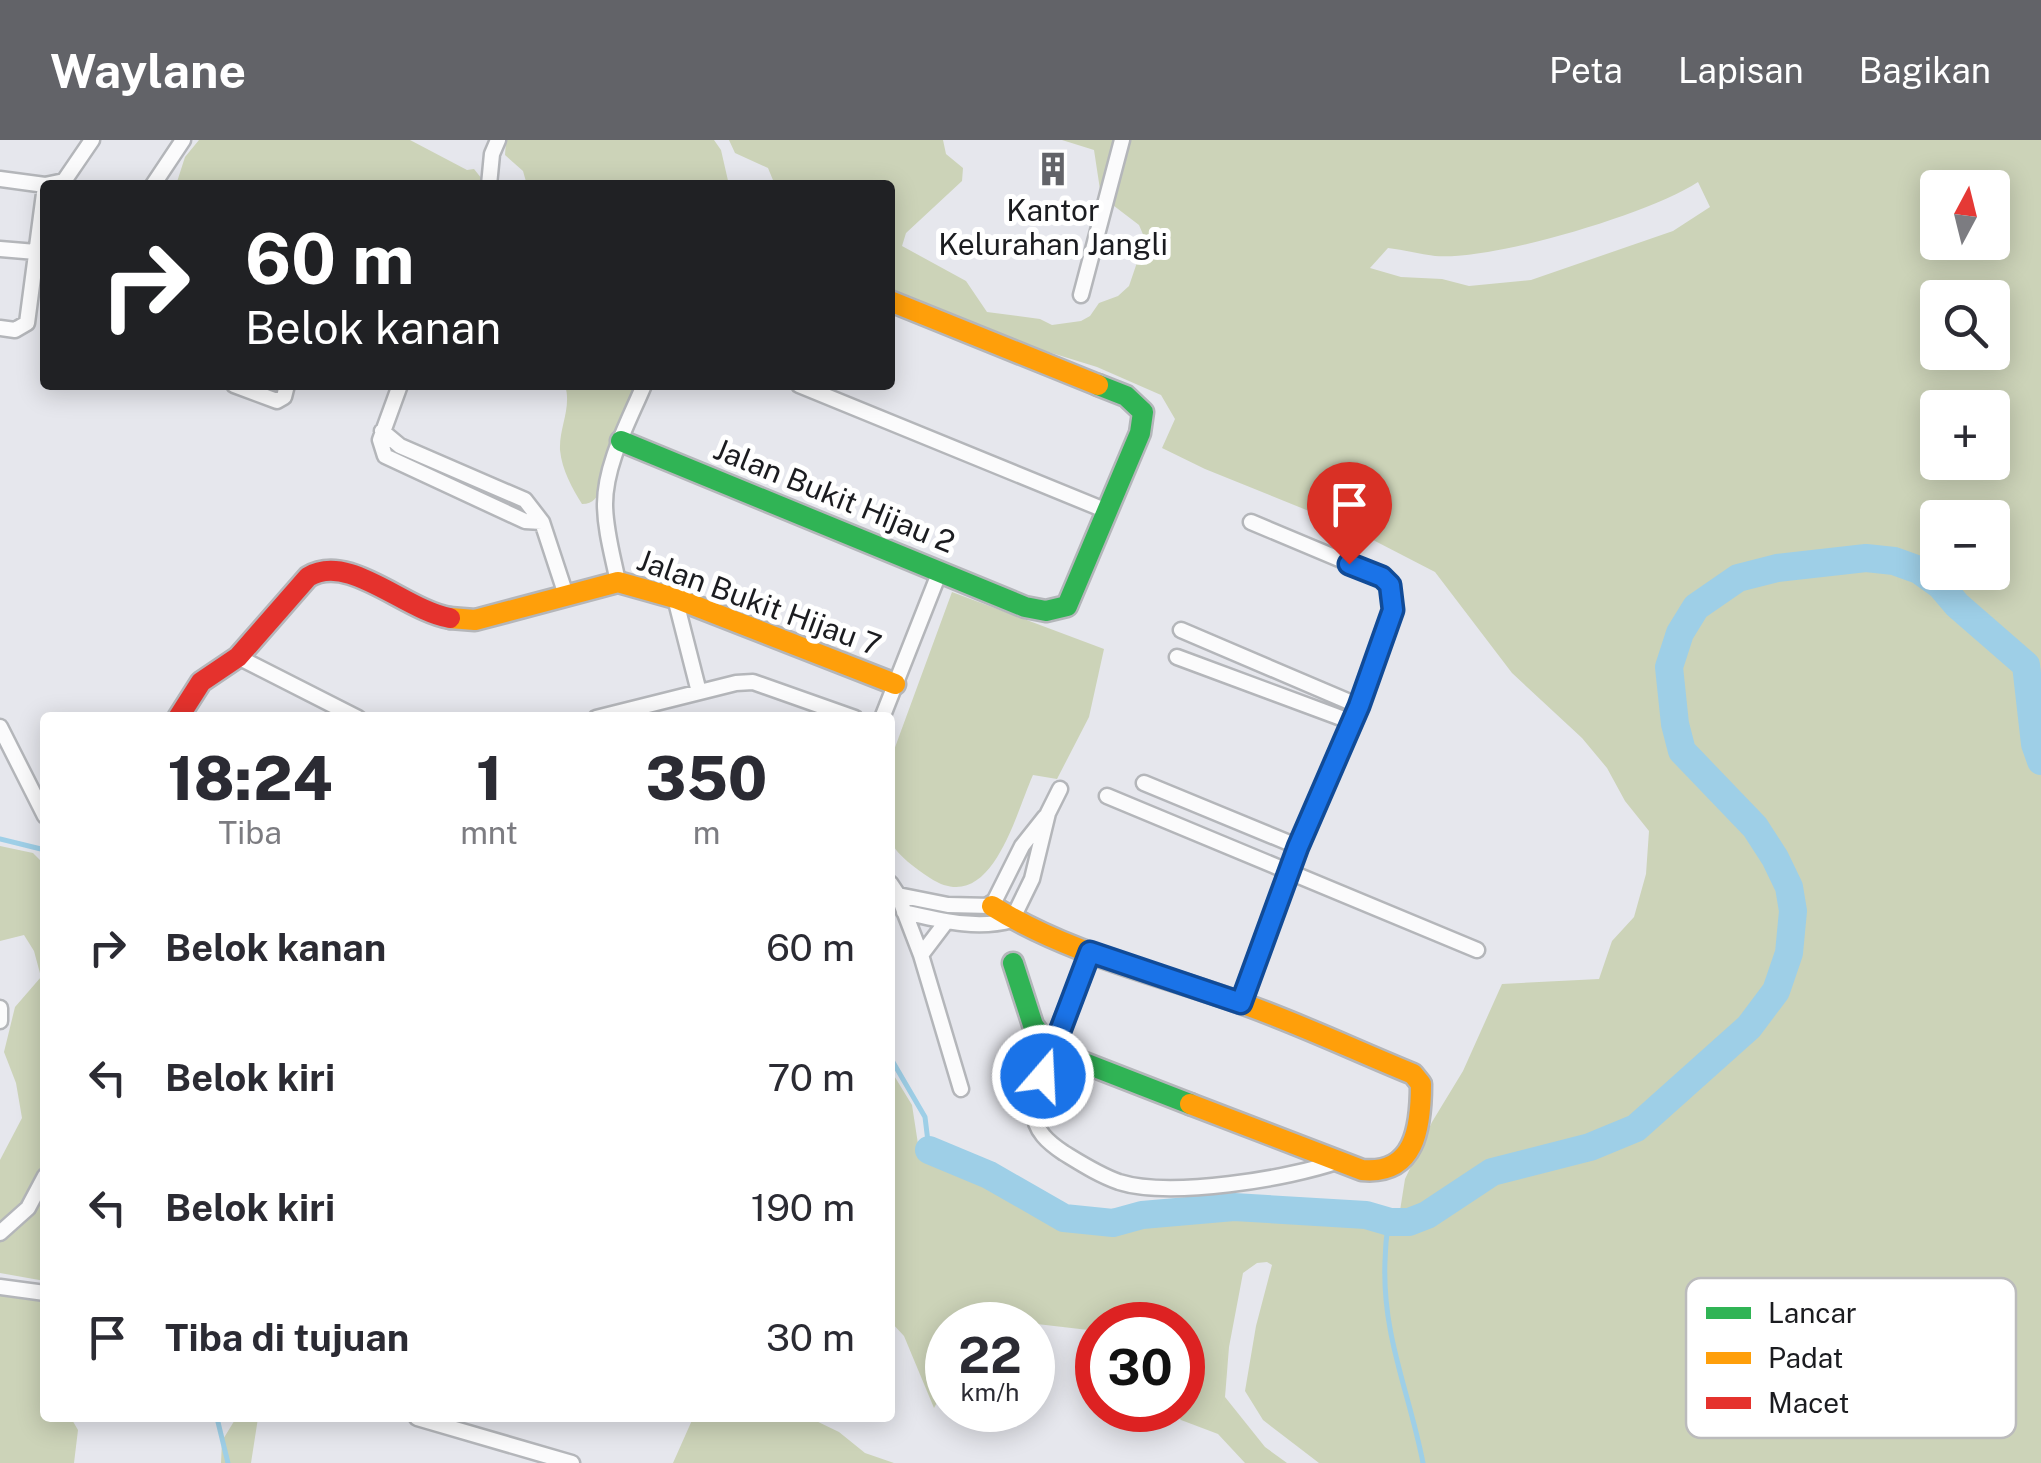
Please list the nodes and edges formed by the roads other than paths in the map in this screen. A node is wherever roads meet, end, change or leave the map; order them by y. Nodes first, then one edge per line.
1 (92, 140) edge
2 (183, 140) edge
3 (498, 140) edge
4 (1122, 140) edge
5 (0, 178) edge
6 (64, 180) edge
7 (156, 180) edge
8 (489, 180) edge
9 (40, 184) edge
10 (40, 237) edge
11 (0, 249) edge
12 (36, 252) junction
13 (1081, 295) dead end
14 (895, 303) edge
15 (36, 314) edge
16 (8, 328) edge
17 (248, 390) edge
18 (286, 390) edge
19 (398, 390) edge
20 (642, 390) edge
21 (811, 390) edge
22 (620, 441) junction
23 (1107, 510) junction
24 (1251, 522) dead end
25 (940, 572) junction
26 (618, 582) junction
27 (566, 595) junction
28 (675, 598) junction
29 (1181, 630) dead end
30 (1177, 656) dead end
31 (238, 657) junction
32 (896, 684) junction
33 (699, 692) junction
34 (1359, 706) junction
35 (182, 712) edge
36 (346, 712) edge
37 (620, 712) edge
38 (838, 712) edge
39 (884, 712) edge
40 (1352, 722) junction
41 (0, 727) edge
42 (1144, 783) dead end
43 (1060, 789) dead end
44 (1108, 796) dead end
45 (40, 803) edge
46 (1048, 813) junction
47 (1298, 847) junction
48 (1289, 873) junction
49 (895, 889) edge
50 (895, 891) edge
51 (992, 906) junction
52 (904, 912) junction
53 (1012, 920) junction
54 (946, 922) junction
55 (1477, 950) dead end
56 (1090, 952) junction
57 (920, 955) junction
58 (1013, 964) dead end
59 (1241, 1003) junction
60 (0, 1008) edge
61 (0, 1021) edge
62 (1050, 1050) junction
63 (961, 1089) dead end
64 (1339, 1162) junction
65 (40, 1185) edge
66 (0, 1233) edge
67 (0, 1287) edge
68 (40, 1292) edge
69 (431, 1422) edge
70 (572, 1463) edge

1 - 6 street
2 - 7 street
3 - 8 street
4 - 13 street
5 - 9 street
10 - 12 street
11 - 12 street
12 - 15 street
14 - 23 street
15 - 16 street
17 - 18 street
19 - 27 street
20 - 22 street
21 - 23 street
22 - 25 street, Jalan Bukit Hijau 2
22 - 26 street
23 - 25 street, Jalan Bukit Hijau 2
24 - 34 street
25 - 32 street
26 - 27 street, Jalan Bukit Hijau 7
26 - 28 street, Jalan Bukit Hijau 7
27 - 31 street, Jalan Bukit Hijau 7
28 - 32 street, Jalan Bukit Hijau 7
28 - 33 street
29 - 34 street
30 - 40 street
31 - 35 street
31 - 36 street
32 - 39 street
33 - 37 street
33 - 38 street
34 - 40 street
40 - 47 street
41 - 45 street
42 - 47 street
43 - 46 street
44 - 48 street
46 - 51 street
46 - 53 street
47 - 48 street
48 - 55 street
48 - 59 street
49 - 51 street
50 - 52 street
51 - 53 street
52 - 54 street
52 - 57 street
53 - 54 street
53 - 56 street
54 - 57 street
56 - 59 street
56 - 62 street
57 - 63 street
58 - 62 street
59 - 64 street
60 - 61 street
62 - 64 street
62 - 64 street
65 - 66 street
67 - 68 street
69 - 70 street

